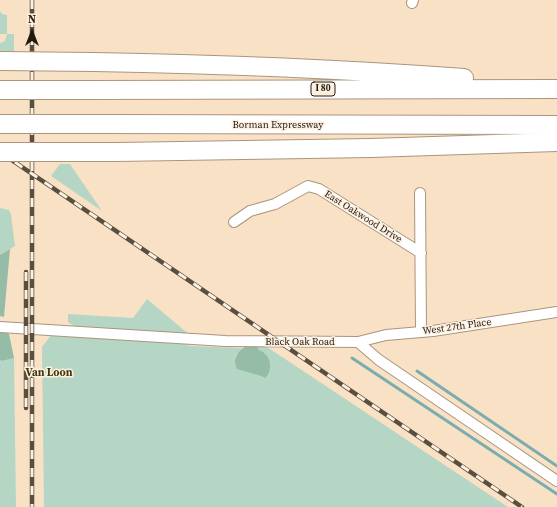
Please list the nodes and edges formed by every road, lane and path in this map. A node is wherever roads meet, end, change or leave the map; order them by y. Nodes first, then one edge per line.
1 (0, 61) edge
2 (557, 85) edge
3 (557, 89) edge
4 (0, 90) edge
5 (0, 124) edge
6 (557, 125) edge
7 (557, 142) edge
8 (0, 152) edge
9 (420, 193) dead end
10 (234, 222) dead end
11 (421, 253) junction
12 (557, 312) edge
13 (0, 327) edge
14 (421, 332) junction
15 (358, 342) junction
16 (557, 481) edge

1 - 2 highway, bridge
3 - 4 highway, I 80, bridge
5 - 6 highway, Borman Expressway, bridge
7 - 8 highway, bridge
9 - 11 street
10 - 11 street, East Oakwood Drive
11 - 14 street
12 - 14 street, West 27th Place
13 - 15 street, Black Oak Road
14 - 15 street, West 27th Place
15 - 16 street

